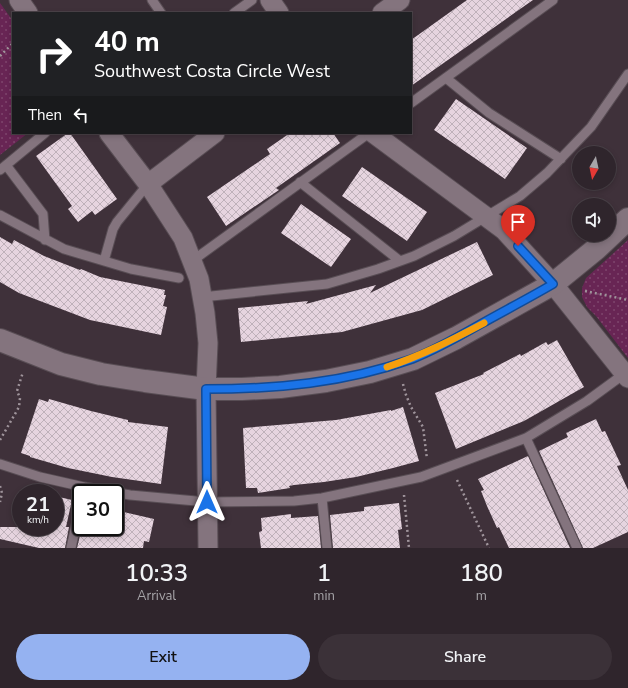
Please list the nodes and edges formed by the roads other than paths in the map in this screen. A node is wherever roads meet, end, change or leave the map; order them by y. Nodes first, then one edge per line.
1 (19, 0) edge
2 (152, 0) edge
3 (252, 0) edge
4 (270, 0) edge
5 (400, 0) edge
6 (553, 0) edge
7 (27, 12) edge
8 (160, 12) edge
9 (235, 12) edge
10 (278, 12) edge
11 (383, 12) edge
12 (628, 74) edge
13 (446, 78) junction
14 (412, 102) edge
15 (44, 134) edge
16 (110, 134) edge
17 (214, 134) edge
18 (368, 134) edge
19 (374, 134) edge
20 (561, 159) junction
21 (3, 168) edge
22 (300, 182) junction
23 (148, 184) junction
24 (0, 215) edge
25 (485, 216) junction
26 (628, 219) edge
27 (45, 240) junction
28 (104, 261) junction
29 (192, 261) junction
30 (400, 261) junction
31 (178, 278) dead end
32 (553, 284) junction
33 (202, 297) junction
34 (0, 340) edge
35 (626, 376) edge
36 (206, 389) junction
37 (526, 438) junction
38 (0, 464) edge
39 (72, 486) edge
40 (124, 494) edge
41 (322, 498) junction
42 (207, 502) junction
43 (74, 536) edge
44 (71, 548) edge
45 (208, 548) edge
46 (327, 548) edge
47 (577, 548) edge

1 - 7 street
2 - 8 lane
3 - 9 lane
4 - 10 street
5 - 11 street
6 - 13 lane
12 - 20 lane
13 - 14 lane
13 - 20 lane
15 - 21 lane
16 - 23 street
17 - 23 street
18 - 22 lane
19 - 25 street
20 - 25 lane
21 - 27 lane
22 - 29 lane
22 - 30 lane
23 - 28 lane
23 - 29 street
24 - 27 lane
25 - 30 lane
25 - 32 street
26 - 32 street
27 - 28 lane
28 - 31 lane
29 - 33 street
30 - 33 lane
32 - 35 street
32 - 36 street
33 - 36 street
34 - 36 street
35 - 37 lane
36 - 42 street
37 - 41 lane
37 - 47 lane
38 - 39 lane
40 - 42 lane
41 - 42 lane
41 - 46 lane
42 - 45 street
43 - 44 lane

